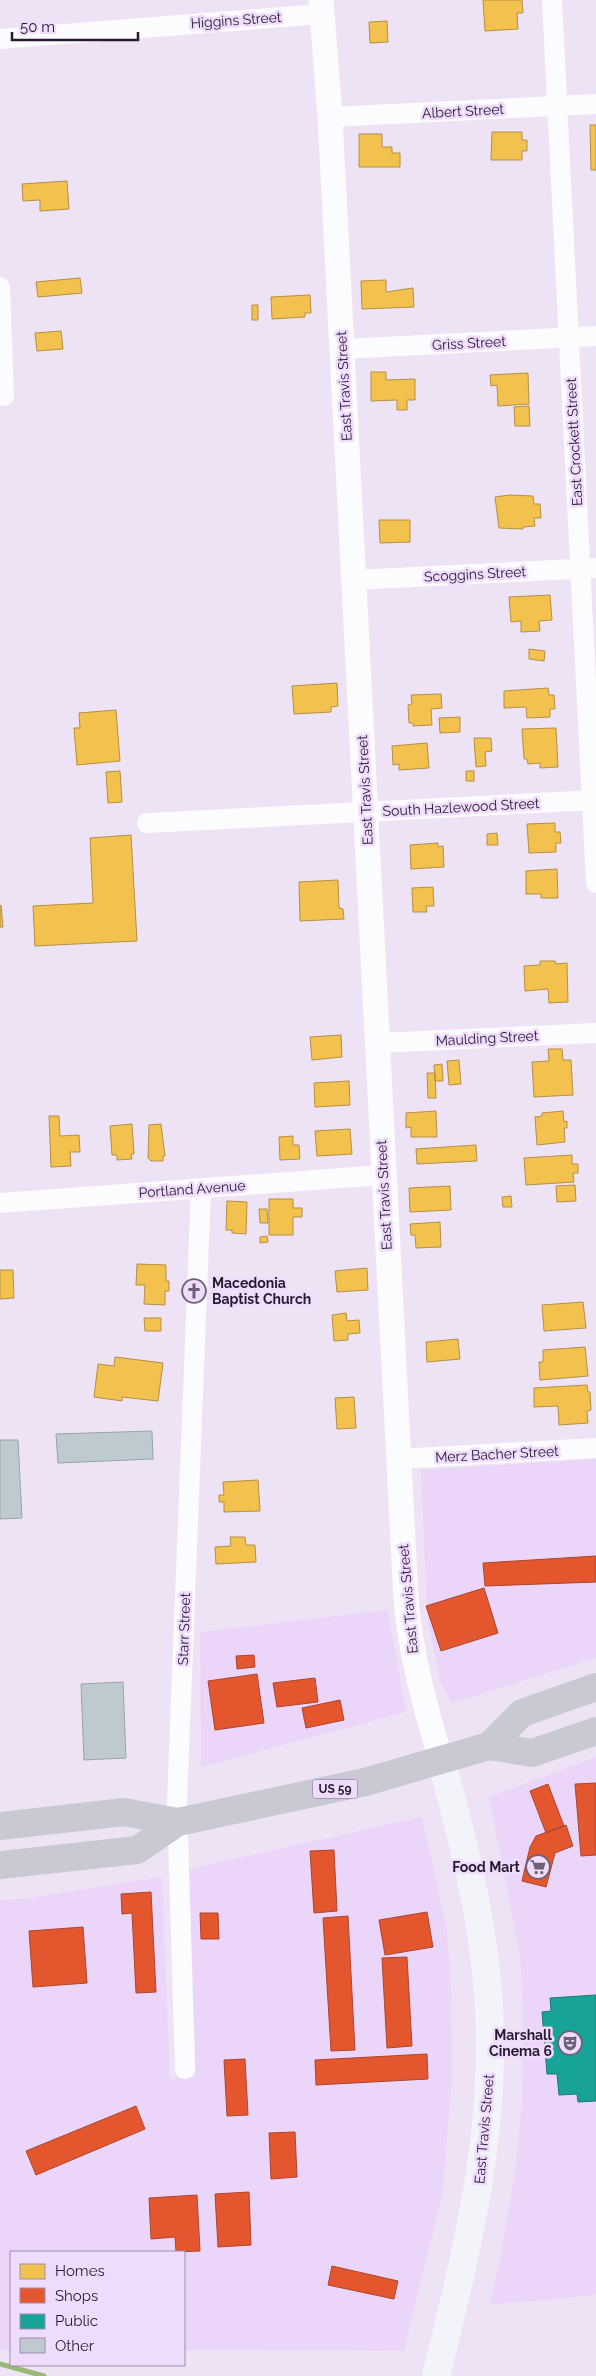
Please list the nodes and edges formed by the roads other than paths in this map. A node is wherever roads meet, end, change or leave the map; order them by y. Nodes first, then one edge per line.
1 (552, 0) edge
2 (322, 7) edge
3 (0, 39) edge
4 (596, 104) edge
5 (557, 106) junction
6 (330, 117) junction
7 (0, 286) edge
8 (596, 336) edge
9 (569, 337) junction
10 (342, 349) junction
11 (4, 396) dead end
12 (588, 568) edge
13 (353, 580) junction
14 (594, 800) edge
15 (366, 812) junction
16 (147, 823) dead end
17 (596, 883) edge
18 (596, 1033) edge
19 (378, 1043) junction
20 (383, 1175) junction
21 (201, 1189) junction
22 (0, 1203) edge
23 (596, 1448) edge
24 (398, 1459) junction
25 (596, 1687) edge
26 (596, 1730) edge
27 (489, 1746) junction
28 (441, 1760) junction
29 (178, 1822) junction
30 (0, 1826) edge
31 (0, 1865) edge
32 (185, 2069) dead end
33 (436, 2376) edge

1 - 5 street, East Crockett Street
2 - 3 street, Higgins Street
2 - 6 street, East Travis Street
4 - 5 street, Albert Street
5 - 6 street, Albert Street
5 - 9 street, East Crockett Street
6 - 10 street, East Travis Street
7 - 11 street
8 - 9 street, Griss Street
9 - 10 street, Griss Street
9 - 12 street, East Crockett Street
10 - 13 street, East Travis Street
12 - 13 street, Scoggins Street
12 - 14 street, East Crockett Street
13 - 15 street, East Travis Street
14 - 15 street, South Hazlewood Street
14 - 17 street, East Crockett Street
15 - 16 street, South Hazlewood Street
15 - 19 street, East Travis Street
18 - 19 street, Maulding Street
19 - 20 street, East Travis Street
20 - 21 street, Portland Avenue
20 - 24 street, East Travis Street
21 - 22 street, Portland Avenue
21 - 29 street, Starr Street
23 - 24 street, Merz Bacher Street
24 - 28 street, East Travis Street
25 - 27 highway, US 59
26 - 27 highway
27 - 28 highway, US 59
28 - 29 highway, US 59
28 - 33 main road, East Travis Street
29 - 30 highway, US 59
29 - 31 highway, US 59
29 - 32 street, Starr Street

